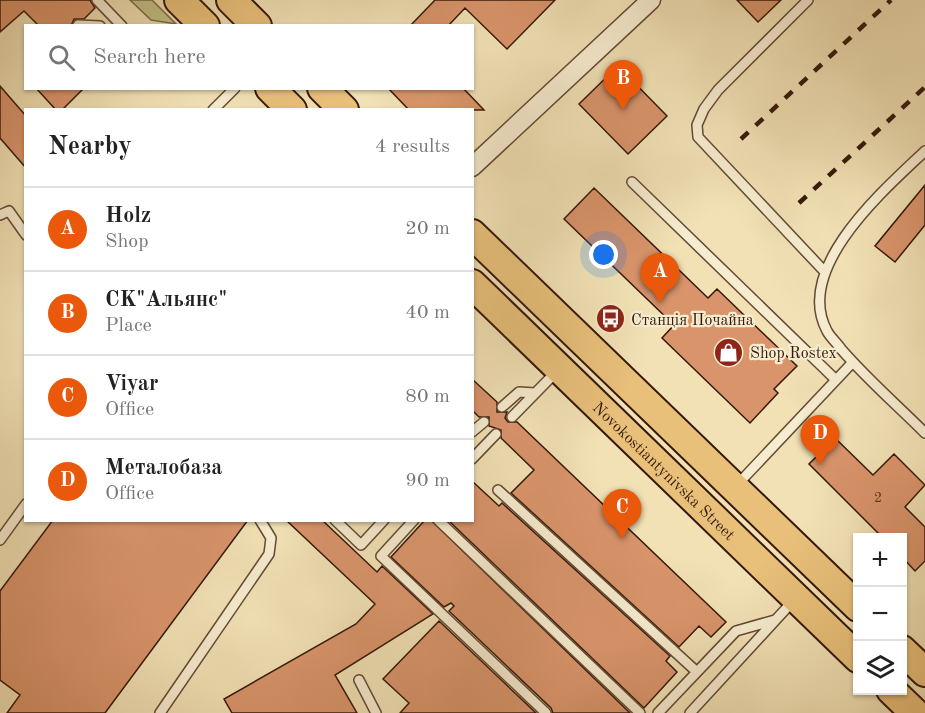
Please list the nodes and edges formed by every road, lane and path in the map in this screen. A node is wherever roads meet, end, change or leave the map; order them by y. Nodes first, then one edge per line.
1 (97, 0) edge
2 (179, 0) edge
3 (651, 0) edge
4 (808, 0) edge
5 (120, 24) edge
6 (203, 24) edge
7 (233, 90) edge
8 (324, 90) edge
9 (215, 108) edge
10 (342, 108) edge
11 (925, 151) edge
12 (474, 166) edge
13 (632, 182) dead end
14 (0, 215) edge
15 (24, 232) edge
16 (474, 236) edge
17 (824, 271) junction
18 (474, 286) edge
19 (853, 362) junction
20 (560, 368) junction
21 (836, 380) junction
22 (535, 393) junction
23 (502, 407) dead end
24 (512, 417) dead end
25 (484, 422) dead end
26 (474, 430) edge
27 (925, 433) edge
28 (496, 434) dead end
29 (474, 457) edge
30 (735, 488) junction
31 (498, 490) dead end
32 (24, 507) edge
33 (261, 522) edge
34 (337, 522) edge
35 (382, 522) edge
36 (412, 522) edge
37 (440, 522) edge
38 (0, 540) edge
39 (796, 598) junction
40 (853, 602) edge
41 (777, 619) junction
42 (853, 653) edge
43 (907, 654) edge
44 (697, 672) junction
45 (925, 672) edge
46 (359, 680) dead end
47 (896, 695) edge
48 (160, 713) edge
49 (376, 713) edge
50 (546, 713) edge
51 (640, 713) edge
52 (658, 713) edge
53 (690, 713) edge
54 (915, 713) edge

1 - 5 lane
2 - 6 main road
3 - 12 street
4 - 17 lane
7 - 9 lane
8 - 10 main road
11 - 17 lane
13 - 21 lane
14 - 15 lane
16 - 30 main road
17 - 19 lane
18 - 20 main road, Novokostiantynivska Street
19 - 21 lane
19 - 27 lane
20 - 22 lane
20 - 39 main road, Novokostiantynivska Street
21 - 30 lane
22 - 23 lane
22 - 24 lane
25 - 26 lane
28 - 29 lane
30 - 40 main road
31 - 44 lane
32 - 38 lane
33 - 48 lane
34 - 35 lane
36 - 50 lane
37 - 51 lane
39 - 41 lane
39 - 42 main road, Novokostiantynivska Street
41 - 44 lane
41 - 53 lane
43 - 45 main road
44 - 52 lane
46 - 49 lane
47 - 54 main road

